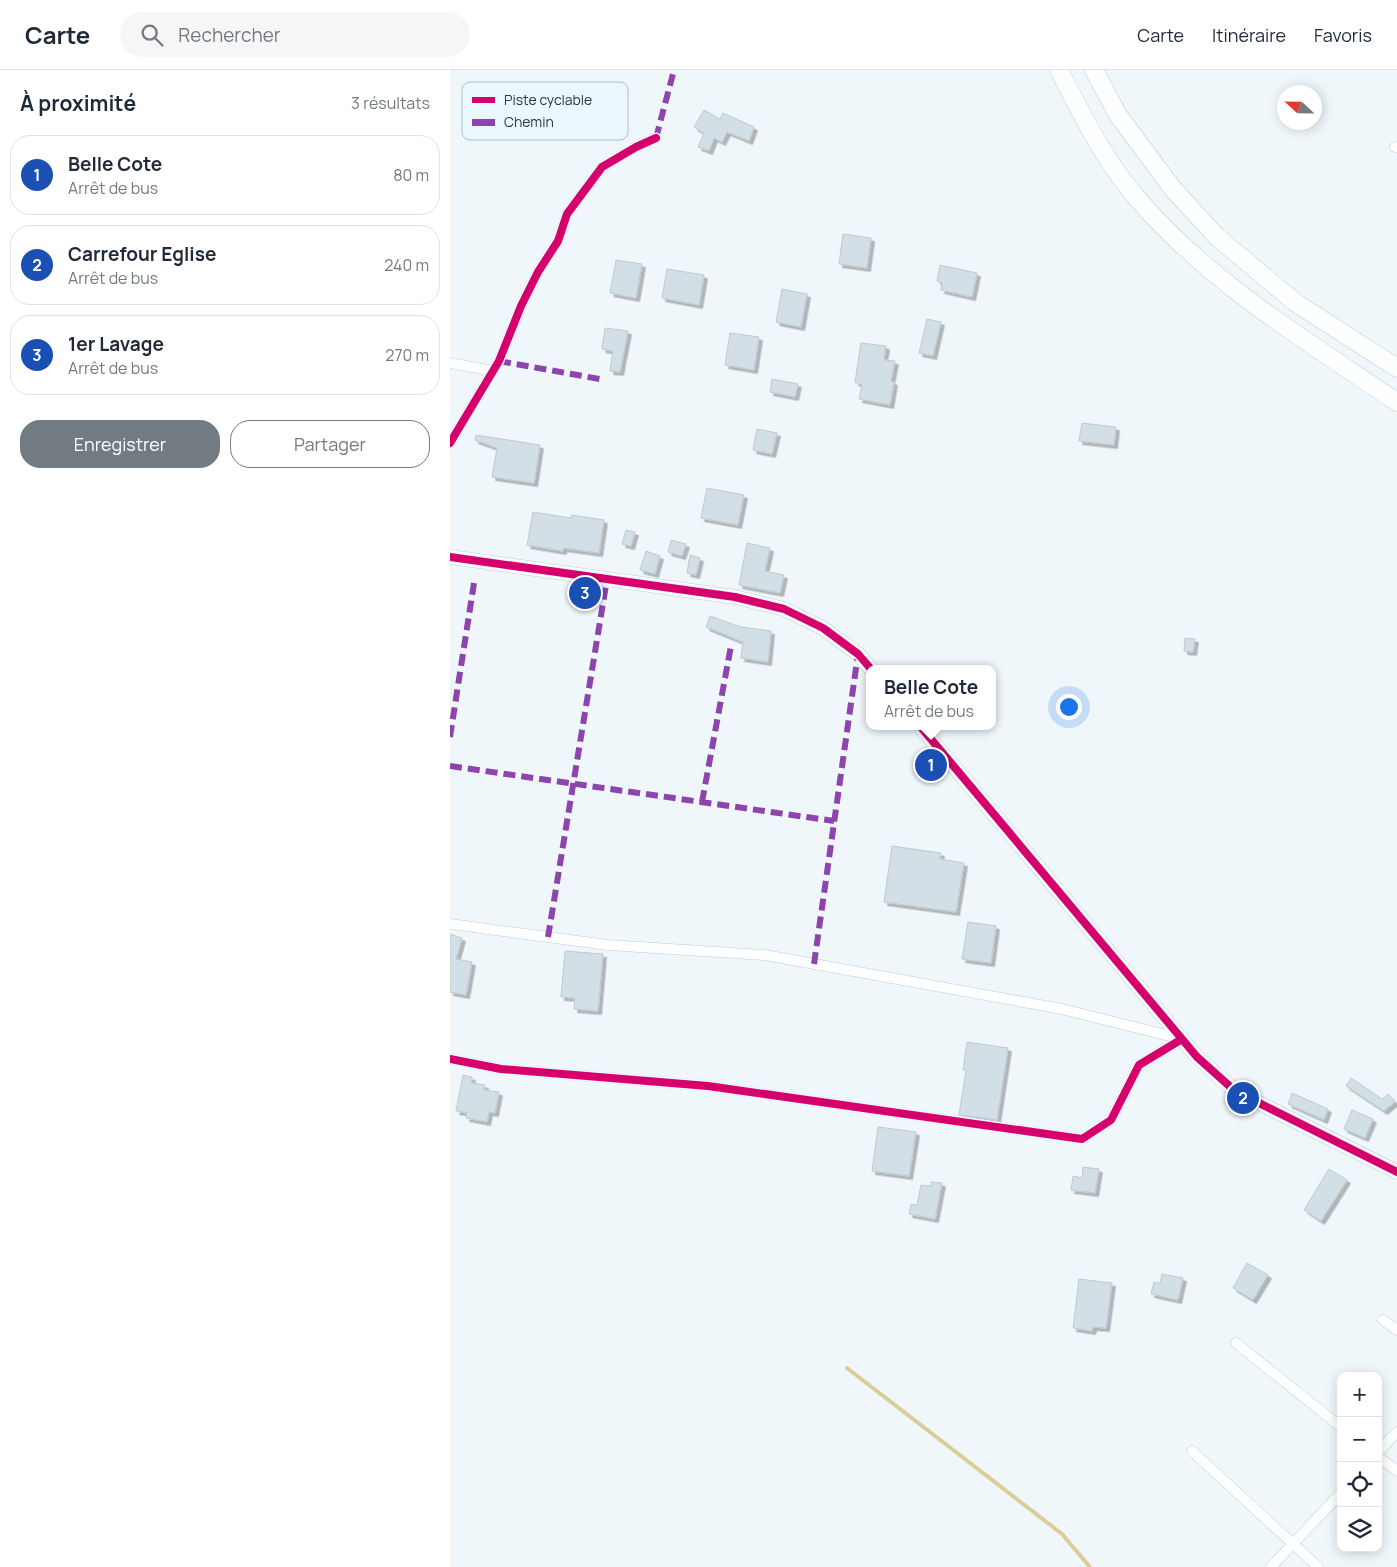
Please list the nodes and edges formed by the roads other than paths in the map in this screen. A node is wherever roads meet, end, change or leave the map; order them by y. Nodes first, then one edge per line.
1 (1060, 70) edge
2 (1094, 70) edge
3 (656, 138) dead end
4 (450, 363) edge
5 (1397, 368) edge
6 (493, 371) junction
7 (1397, 402) edge
8 (450, 444) edge
9 (450, 557) edge
10 (868, 665) edge
11 (923, 730) edge
12 (450, 924) edge
13 (1182, 1039) junction
14 (450, 1059) edge
15 (1397, 1172) edge
16 (1383, 1320) dead end
17 (1397, 1330) edge
18 (1236, 1343) dead end
19 (1337, 1424) edge
20 (1397, 1432) edge
21 (1382, 1448) edge
22 (1192, 1451) dead end
23 (1382, 1460) edge
24 (1397, 1471) edge
25 (1337, 1496) edge
26 (1292, 1544) junction
27 (1271, 1567) edge
28 (1318, 1567) edge

1 - 7 highway
2 - 5 highway
3 - 6 street
4 - 6 street
6 - 8 street
9 - 10 street
11 - 13 street
12 - 13 street
13 - 14 street
13 - 15 street
16 - 17 street
18 - 19 street
20 - 21 street
22 - 26 street
23 - 24 street
25 - 26 street
26 - 27 street
26 - 28 street

